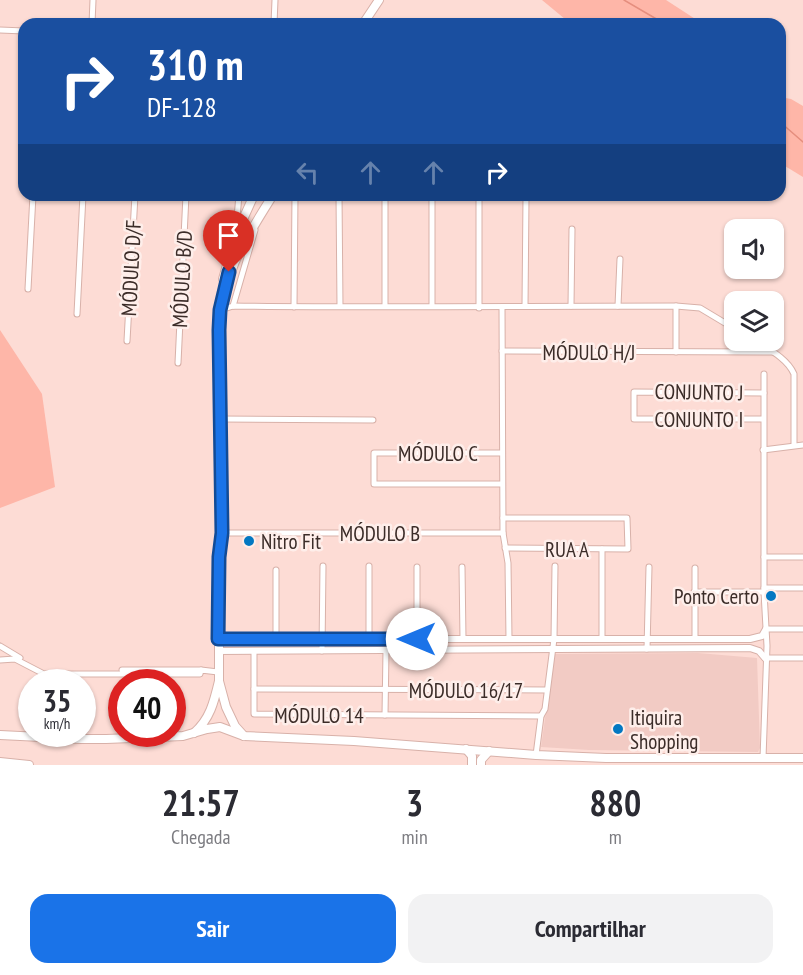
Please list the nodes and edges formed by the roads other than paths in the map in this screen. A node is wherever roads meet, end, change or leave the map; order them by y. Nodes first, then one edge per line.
1 (93, 0) edge
2 (275, 0) edge
3 (379, 0) edge
4 (92, 18) edge
5 (274, 18) edge
6 (367, 18) edge
7 (0, 30) edge
8 (18, 31) edge
9 (33, 201) edge
10 (83, 201) edge
11 (135, 201) edge
12 (186, 201) edge
13 (239, 201) edge
14 (251, 201) edge
15 (269, 201) edge
16 (295, 201) edge
17 (339, 201) edge
18 (385, 201) edge
19 (432, 201) edge
20 (479, 201) edge
21 (526, 201) edge
22 (258, 221) junction
23 (572, 229) dead end
24 (236, 235) junction
25 (620, 259) dead end
26 (28, 290) dead end
27 (224, 294) junction
28 (233, 306) junction
29 (340, 306) junction
30 (385, 306) junction
31 (432, 306) junction
32 (525, 306) junction
33 (571, 306) junction
34 (618, 306) junction
35 (676, 306) junction
36 (294, 307) junction
37 (502, 307) junction
38 (478, 308) junction
39 (220, 310) junction
40 (78, 314) dead end
41 (724, 322) edge
42 (127, 341) dead end
43 (502, 351) junction
44 (676, 352) junction
45 (773, 352) joint
46 (178, 363) dead end
47 (764, 374) dead end
48 (219, 384) junction
49 (764, 393) junction
50 (220, 419) junction
51 (634, 419) joint
52 (763, 419) junction
53 (373, 420) dead end
54 (794, 445) junction
55 (803, 445) edge
56 (763, 450) junction
57 (218, 451) junction
58 (502, 453) junction
59 (502, 484) junction
60 (218, 509) junction
61 (503, 518) junction
62 (216, 525) junction
63 (222, 533) junction
64 (502, 533) junction
65 (217, 544) junction
66 (505, 548) junction
67 (602, 549) junction
68 (219, 557) junction
69 (764, 557) junction
70 (803, 557) edge
71 (323, 566) dead end
72 (369, 566) dead end
73 (555, 566) dead end
74 (417, 567) dead end
75 (462, 567) dead end
76 (649, 567) dead end
77 (695, 568) dead end
78 (276, 570) dead end
79 (803, 588) edge
80 (764, 590) junction
81 (694, 592) junction
82 (803, 629) edge
83 (766, 630) junction
84 (695, 638) junction
85 (218, 639) junction
86 (265, 639) junction
87 (276, 639) junction
88 (304, 639) junction
89 (322, 639) junction
90 (361, 639) junction
91 (369, 639) junction
92 (417, 639) junction
93 (447, 639) junction
94 (463, 639) junction
95 (509, 639) junction
96 (554, 639) junction
97 (602, 639) junction
98 (647, 639) junction
99 (0, 646) edge
100 (646, 649) junction
101 (447, 650) junction
102 (551, 650) junction
103 (218, 651) junction
104 (254, 651) junction
105 (265, 651) junction
106 (305, 651) junction
107 (322, 651) junction
108 (361, 651) junction
109 (386, 651) junction
110 (765, 657) junction
111 (803, 658) edge
112 (0, 660) edge
113 (201, 670) junction
114 (218, 676) junction
115 (254, 689) junction
116 (385, 690) junction
117 (547, 690) junction
118 (385, 715) junction
119 (542, 716) junction
120 (193, 734) junction
121 (0, 735) edge
122 (244, 736) junction
123 (465, 749) junction
124 (489, 751) junction
125 (536, 755) junction
126 (763, 758) junction
127 (803, 758) edge
128 (0, 762) edge
129 (29, 765) edge
130 (472, 765) edge
131 (481, 765) edge

1 - 4 street
2 - 5 street
3 - 6 main road
7 - 8 street
9 - 26 street
10 - 40 street
11 - 42 street, MÓDULO D/F
12 - 46 street, MÓDULO B/D
13 - 24 street
14 - 24 main road
15 - 22 main road
16 - 36 street
17 - 29 street
18 - 30 street
19 - 31 street
20 - 38 street
21 - 32 street
22 - 27 main road
22 - 28 street
23 - 33 street
24 - 27 main road
25 - 34 street
27 - 39 main road
28 - 36 street
28 - 39 street
29 - 30 street
29 - 36 street
30 - 31 street
31 - 38 street
32 - 33 street
32 - 37 street
33 - 34 street
34 - 35 street
35 - 41 street
35 - 44 street
37 - 38 street
37 - 43 street
39 - 48 main road
43 - 44 street, MÓDULO H/J
43 - 58 street
44 - 45 street, MÓDULO H/J
45 - 54 street
47 - 49 street
48 - 50 main road
48 - 57 main road
49 - 51 street, CONJUNTO J
49 - 52 street
50 - 53 street
50 - 57 main road
51 - 52 street, CONJUNTO I
52 - 56 street
54 - 55 street
54 - 56 street
56 - 69 street
57 - 60 main road
58 - 59 street
58 - 59 street, MÓDULO C
59 - 61 street
60 - 62 main road
60 - 63 main road
61 - 64 street
61 - 67 street, RUA A
62 - 63 main road
62 - 65 main road
63 - 64 street, MÓDULO B
63 - 65 main road
63 - 68 main road
64 - 66 street
65 - 68 main road
66 - 67 street, RUA A
66 - 95 street
67 - 97 street
68 - 85 main road
69 - 70 street
69 - 80 street
71 - 89 street
72 - 91 street
73 - 96 street
74 - 92 street
75 - 94 street
76 - 98 street
77 - 81 street
78 - 87 street
79 - 80 street
80 - 81 street
80 - 83 street
81 - 84 street
82 - 83 street
83 - 84 street
83 - 110 street
84 - 98 street
85 - 86 street
85 - 103 main road
86 - 87 street
86 - 105 street
87 - 88 street
88 - 89 street
88 - 106 street
89 - 90 street
89 - 107 street
90 - 91 street
90 - 108 street
91 - 92 street
92 - 93 street
93 - 94 street
93 - 101 street
94 - 95 street
95 - 96 street
96 - 97 street
96 - 102 street
97 - 98 street
98 - 100 street
99 - 113 street
100 - 102 street
100 - 110 street
101 - 102 street
101 - 109 street
102 - 117 street
103 - 104 street
103 - 114 main road
104 - 105 street
104 - 115 street
105 - 106 street
106 - 107 street
107 - 108 street
108 - 109 street
109 - 116 street
110 - 111 street
110 - 126 street
112 - 113 street
113 - 114 street
114 - 120 main road
114 - 122 main road
115 - 116 street, MÓDULO 16/17
115 - 118 street, MÓDULO 14
116 - 117 street, MÓDULO 16/17
116 - 118 street
117 - 119 street
118 - 119 street, MÓDULO 14
119 - 125 street
120 - 121 main road
120 - 122 main road
122 - 123 main road
123 - 124 main road
123 - 130 main road
124 - 125 main road
124 - 131 main road
125 - 126 main road
126 - 127 main road
128 - 129 main road

